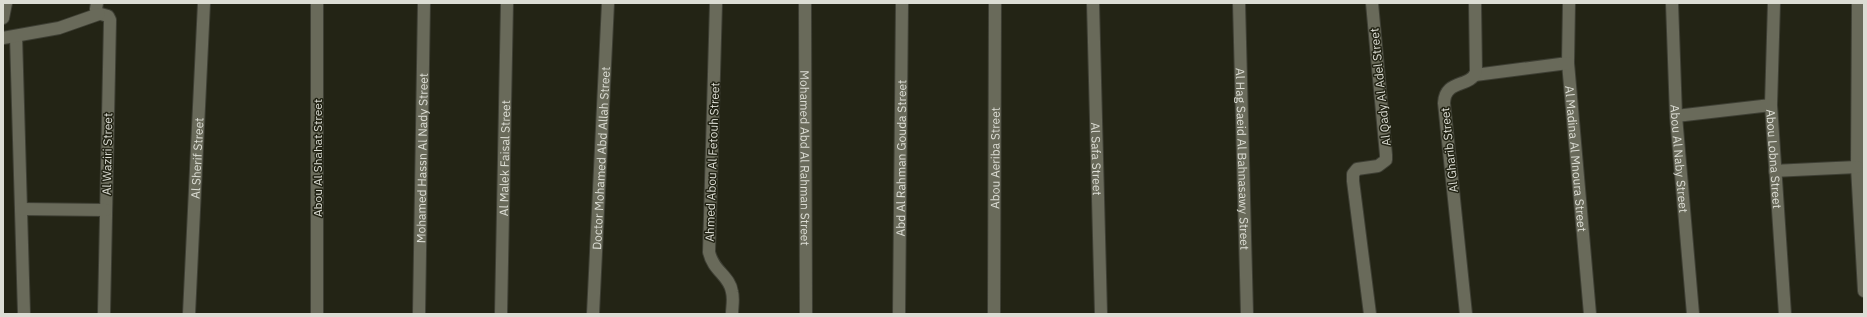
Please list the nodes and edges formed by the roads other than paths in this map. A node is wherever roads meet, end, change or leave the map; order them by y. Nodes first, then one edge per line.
1 (6, 3) edge
2 (204, 3) edge
3 (317, 3) edge
4 (424, 3) edge
5 (507, 3) edge
6 (608, 3) edge
7 (716, 3) edge
8 (805, 3) edge
9 (902, 3) edge
10 (995, 3) edge
11 (1093, 3) edge
12 (1239, 3) edge
13 (1372, 3) edge
14 (1475, 3) edge
15 (1569, 3) edge
16 (1672, 3) edge
17 (1774, 3) edge
18 (1858, 3) edge
19 (98, 9) edge
20 (3, 18) edge
21 (16, 36) junction
22 (3, 38) edge
23 (1568, 63) junction
24 (1475, 75) junction
25 (1771, 104) junction
26 (1676, 116) junction
27 (1857, 166) junction
28 (1775, 171) junction
29 (21, 209) junction
30 (106, 210) junction
31 (1864, 291) edge
32 (24, 314) edge
33 (104, 314) edge
34 (189, 314) edge
35 (318, 314) edge
36 (419, 314) edge
37 (501, 314) edge
38 (593, 314) edge
39 (732, 314) edge
40 (806, 314) edge
41 (899, 314) edge
42 (994, 314) edge
43 (1101, 314) edge
44 (1247, 314) edge
45 (1370, 314) edge
46 (1466, 314) edge
47 (1590, 314) edge
48 (1693, 314) edge
49 (1784, 314) edge

1 - 20 street
2 - 34 street, Al Sherif Street
3 - 35 street, Abou Al Shahat Street
4 - 36 street, Mohamed Hassn Al Nady Street
5 - 37 street, Al Malek Faisal Street
6 - 38 street, Doctor Mohamed Abd Allah Street
7 - 39 street, Ahmed Abou Al Fetouh Street
8 - 40 street, Mohamed Abd Al Rahman Street
9 - 41 street, Abd Al Rahman Gouda Street
10 - 42 street, Abou Aeriba Street
11 - 43 street, Al Safa Street
12 - 44 street, Al Hag Saeid Al Bahnasawy Street
13 - 45 street, Al Qady Al Adel Street
14 - 24 street
15 - 23 street, Al Madina Al Mnoura Street
16 - 26 street, Abou Al Naby Street
17 - 25 street, Abou Lobna Street
18 - 27 street
19 - 21 street
19 - 30 street, Al Waziri Street
21 - 22 street
21 - 29 street
23 - 24 street
23 - 47 street, Al Madina Al Mnoura Street
24 - 46 street, Al Gharib Street
25 - 26 street
25 - 28 street, Abou Lobna Street
26 - 48 street, Abou Al Naby Street
27 - 28 street
27 - 31 street
28 - 49 street, Abou Lobna Street
29 - 30 street
29 - 32 street
30 - 33 street, Al Waziri Street

